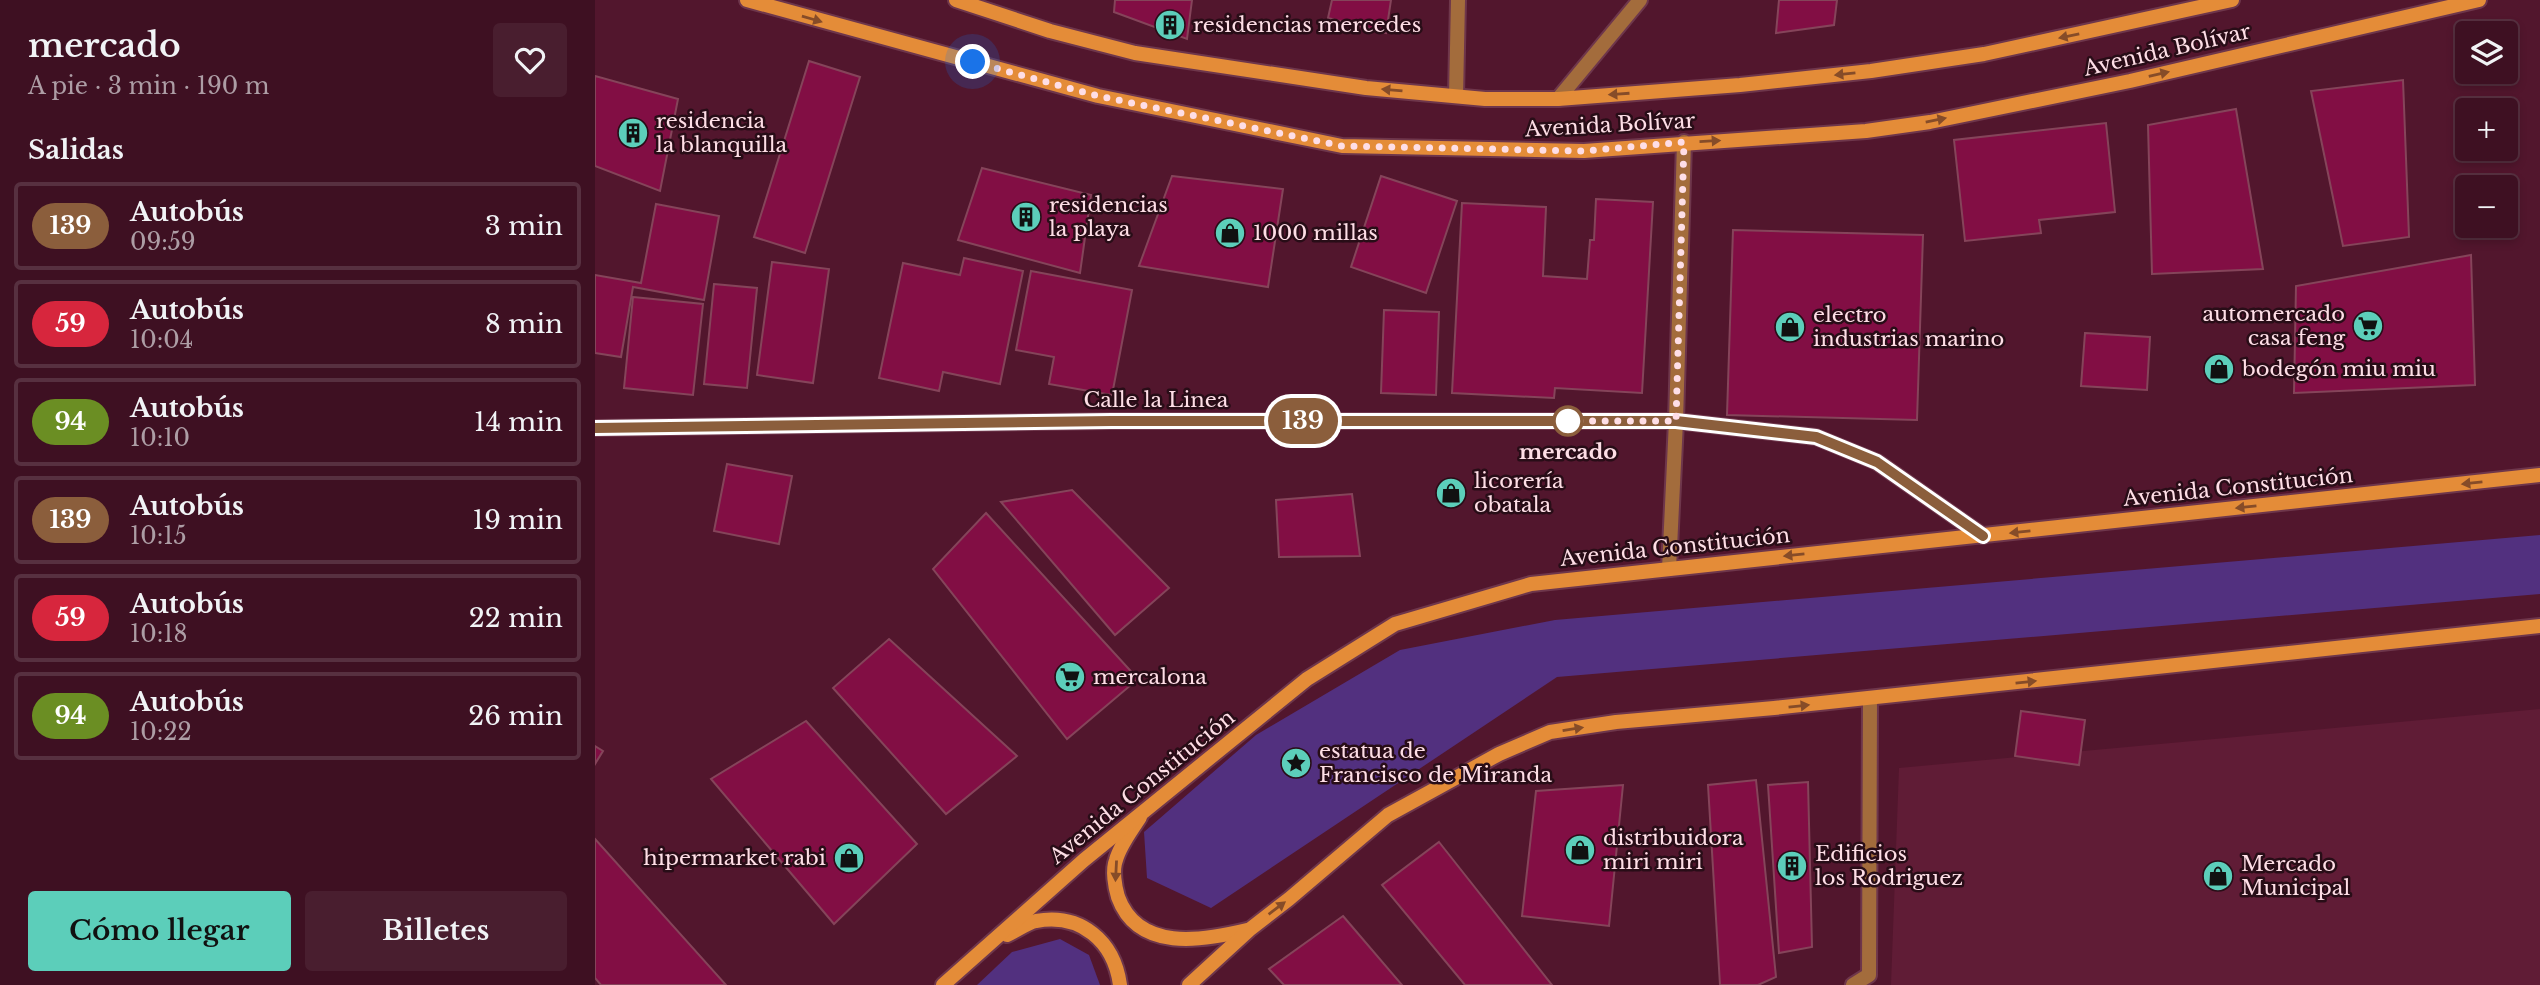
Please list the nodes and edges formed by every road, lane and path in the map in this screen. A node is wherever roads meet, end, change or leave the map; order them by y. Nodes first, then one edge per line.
1 (747, 0) edge
2 (1458, 0) edge
3 (1640, 0) edge
4 (2232, 0) edge
5 (2479, 0) edge
6 (966, 1) edge
7 (1456, 96) junction
8 (1558, 99) junction
9 (1684, 142) junction
10 (1676, 421) junction
11 (595, 428) edge
12 (2540, 475) edge
13 (1983, 536) junction
14 (1669, 569) junction
15 (2540, 626) edge
16 (1870, 698) junction
17 (1144, 810) junction
18 (1249, 930) junction
19 (991, 943) junction
20 (943, 985) edge
21 (1120, 985) edge
22 (1189, 985) edge
23 (1853, 985) edge

1 -> 9 main road, Avenida Bolívar
2 - 7 street
3 - 8 street
4 -> 8 main road, Avenida Bolívar
9 -> 5 main road, Avenida Bolívar
7 -> 6 main road, Avenida Bolívar
7 - 8 main road, Avenida Bolívar
9 - 10 street
10 - 11 street, Calle la Linea
10 - 13 street, Calle la Linea
10 - 14 street
12 -> 13 main road, Avenida Constitución
13 -> 14 main road, Avenida Constitución
14 - 17 main road, Avenida Constitución
16 -> 15 main road
18 -> 16 main road
16 - 23 street
17 -> 18 main road
17 - 19 main road, Avenida Constitución
18 - 22 main road
19 - 20 main road, Avenida Constitución
19 - 21 main road

